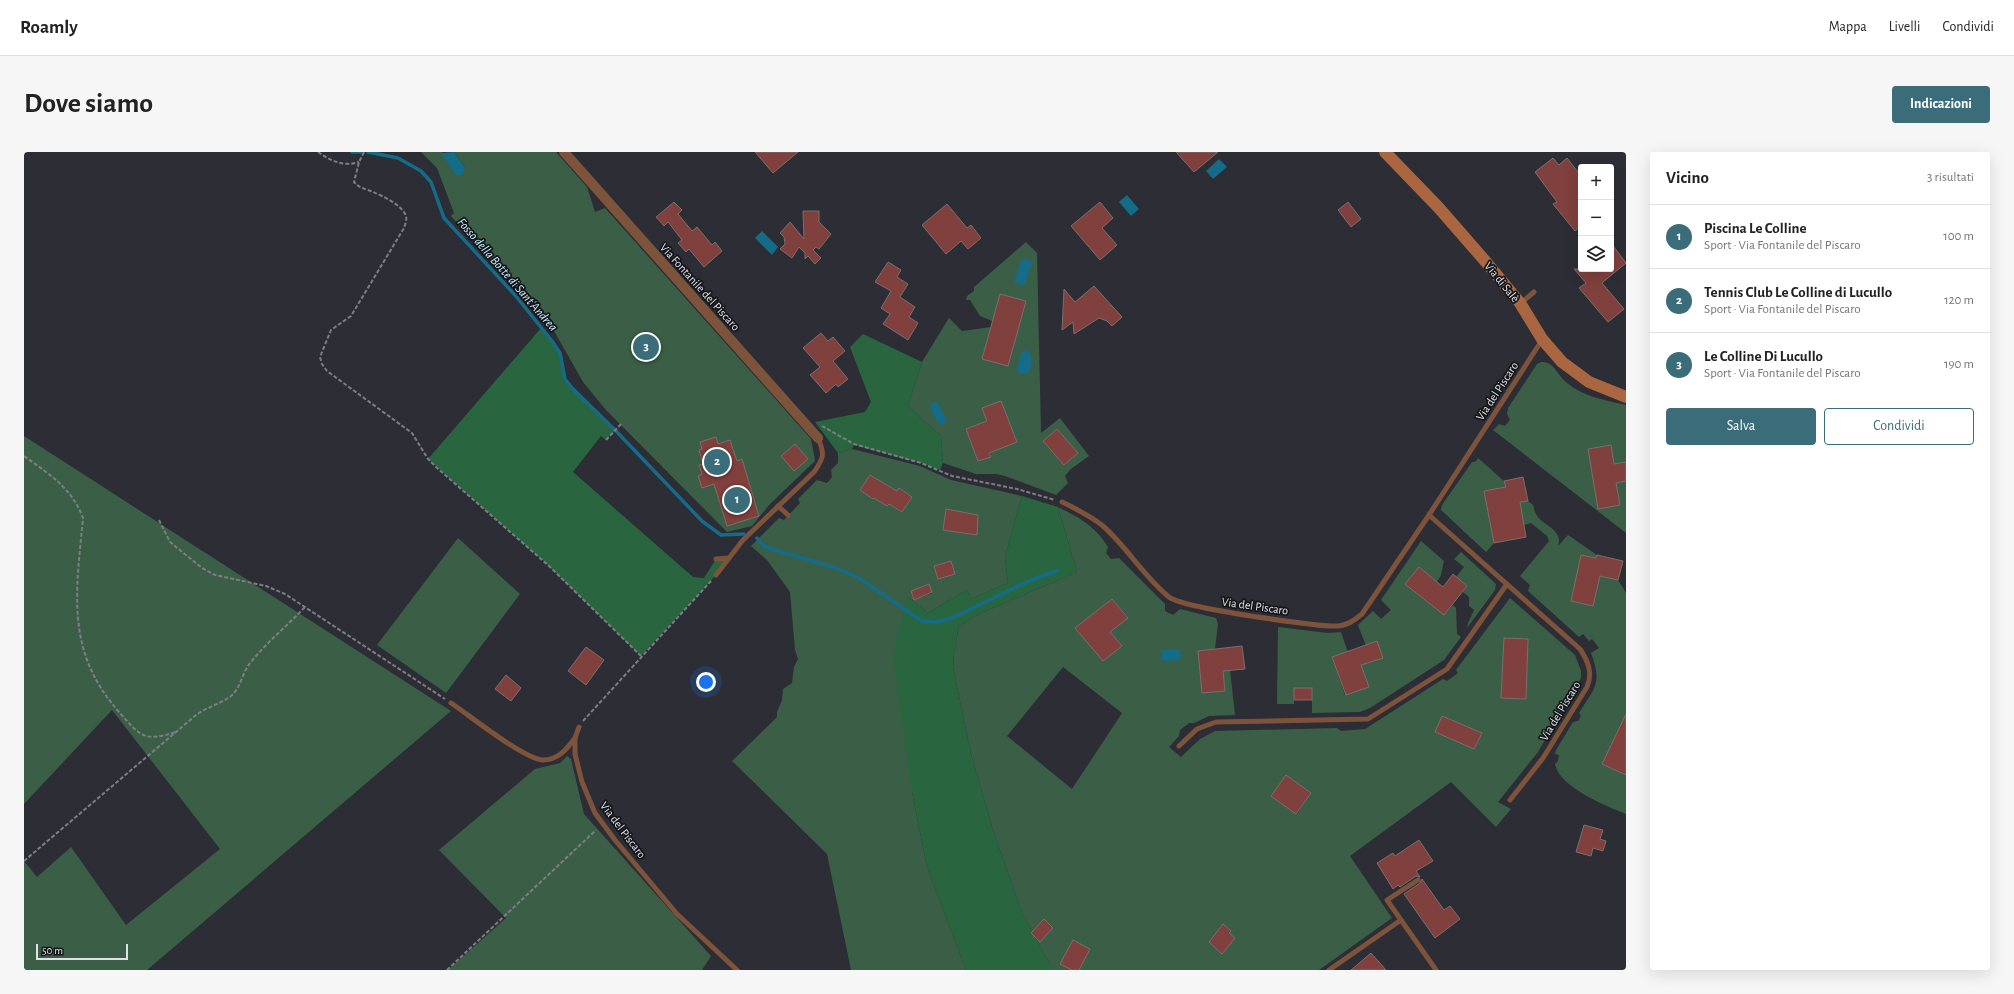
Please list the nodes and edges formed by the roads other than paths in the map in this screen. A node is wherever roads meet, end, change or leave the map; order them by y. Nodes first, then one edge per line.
1 (564, 152) edge
2 (1386, 152) edge
3 (1534, 292) dead end
4 (1520, 303) junction
5 (1542, 339) junction
6 (1626, 397) edge
7 (818, 438) joint
8 (1062, 502) road end
9 (778, 506) junction
10 (788, 515) dead end
11 (1430, 515) junction
12 (729, 558) junction
13 (716, 559) dead end
14 (716, 575) road end
15 (1507, 584) junction
16 (451, 703) road end
17 (579, 728) road end
18 (575, 738) junction
19 (1179, 746) dead end
20 (1510, 800) dead end
21 (1418, 880) dead end
22 (1401, 920) junction
23 (737, 970) edge
24 (1329, 970) edge
25 (1436, 970) edge

1 - 7 street, Via Fontanile del Piscaro
2 - 4 main road, Via di Salè
3 - 4 lane
4 - 5 main road, Via di Salè
5 - 6 main road, Via di Salè
5 - 11 lane, Via del Piscaro
7 - 9 lane
8 - 11 lane, Via del Piscaro
9 - 10 lane
9 - 12 lane
11 - 15 lane, Via del Piscaro
12 - 13 lane
12 - 14 lane
15 - 19 lane
15 - 20 lane, Via del Piscaro
16 - 18 lane
17 - 18 lane, Via del Piscaro
18 - 23 lane, Via del Piscaro
21 - 22 lane
22 - 24 lane
22 - 25 lane

